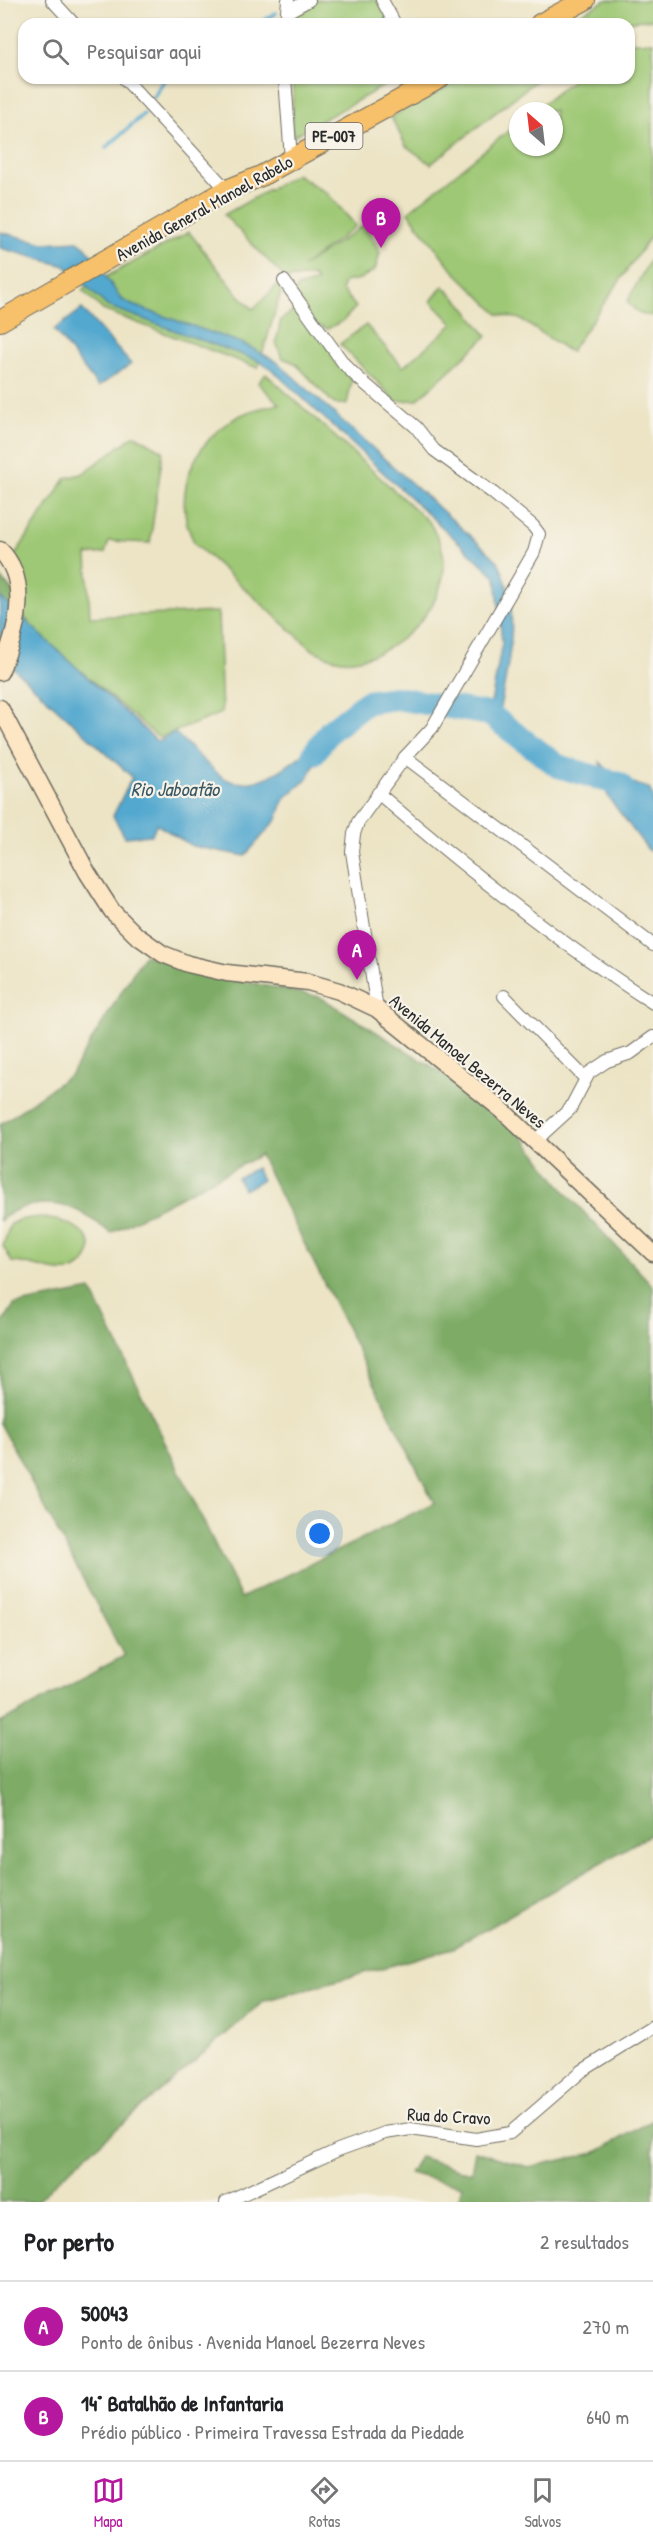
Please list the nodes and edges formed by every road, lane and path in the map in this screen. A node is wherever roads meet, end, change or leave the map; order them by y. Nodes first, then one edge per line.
1 (52, 0) edge
2 (309, 0) edge
3 (382, 0) edge
4 (585, 0) edge
5 (287, 12) edge
6 (68, 18) edge
7 (392, 18) edge
8 (551, 18) edge
9 (130, 84) edge
10 (285, 84) edge
11 (425, 84) edge
12 (291, 159) junction
13 (227, 190) junction
14 (284, 281) dead end
15 (0, 321) edge
16 (0, 550) edge
17 (1, 669) edge
18 (0, 708) edge
19 (405, 757) junction
20 (378, 793) junction
21 (653, 945) edge
22 (504, 996) dead end
23 (653, 1003) edge
24 (377, 1009) junction
25 (653, 1037) edge
26 (585, 1078) junction
27 (535, 1141) junction
28 (653, 1253) edge
29 (652, 2030) edge
30 (227, 2202) edge

1 - 6 street
2 - 5 street
3 - 7 street
4 - 8 main road
9 - 13 street
10 - 12 street
11 - 12 main road, Avenida General Manoel Rabelo / PE-007
12 - 13 main road, Avenida General Manoel Rabelo / PE-007
13 - 15 main road, Avenida General Manoel Rabelo / PE-007
14 - 19 street
16 - 17 street
18 - 24 street, Avenida Manoel Bezerra Neves
19 - 20 street
19 - 21 street
20 - 23 street
20 - 24 street
22 - 26 street
24 - 27 street, Avenida Manoel Bezerra Neves
25 - 26 street
26 - 27 street
27 - 28 street, Avenida Manoel Bezerra Neves
29 - 30 street, Rua do Cravo

